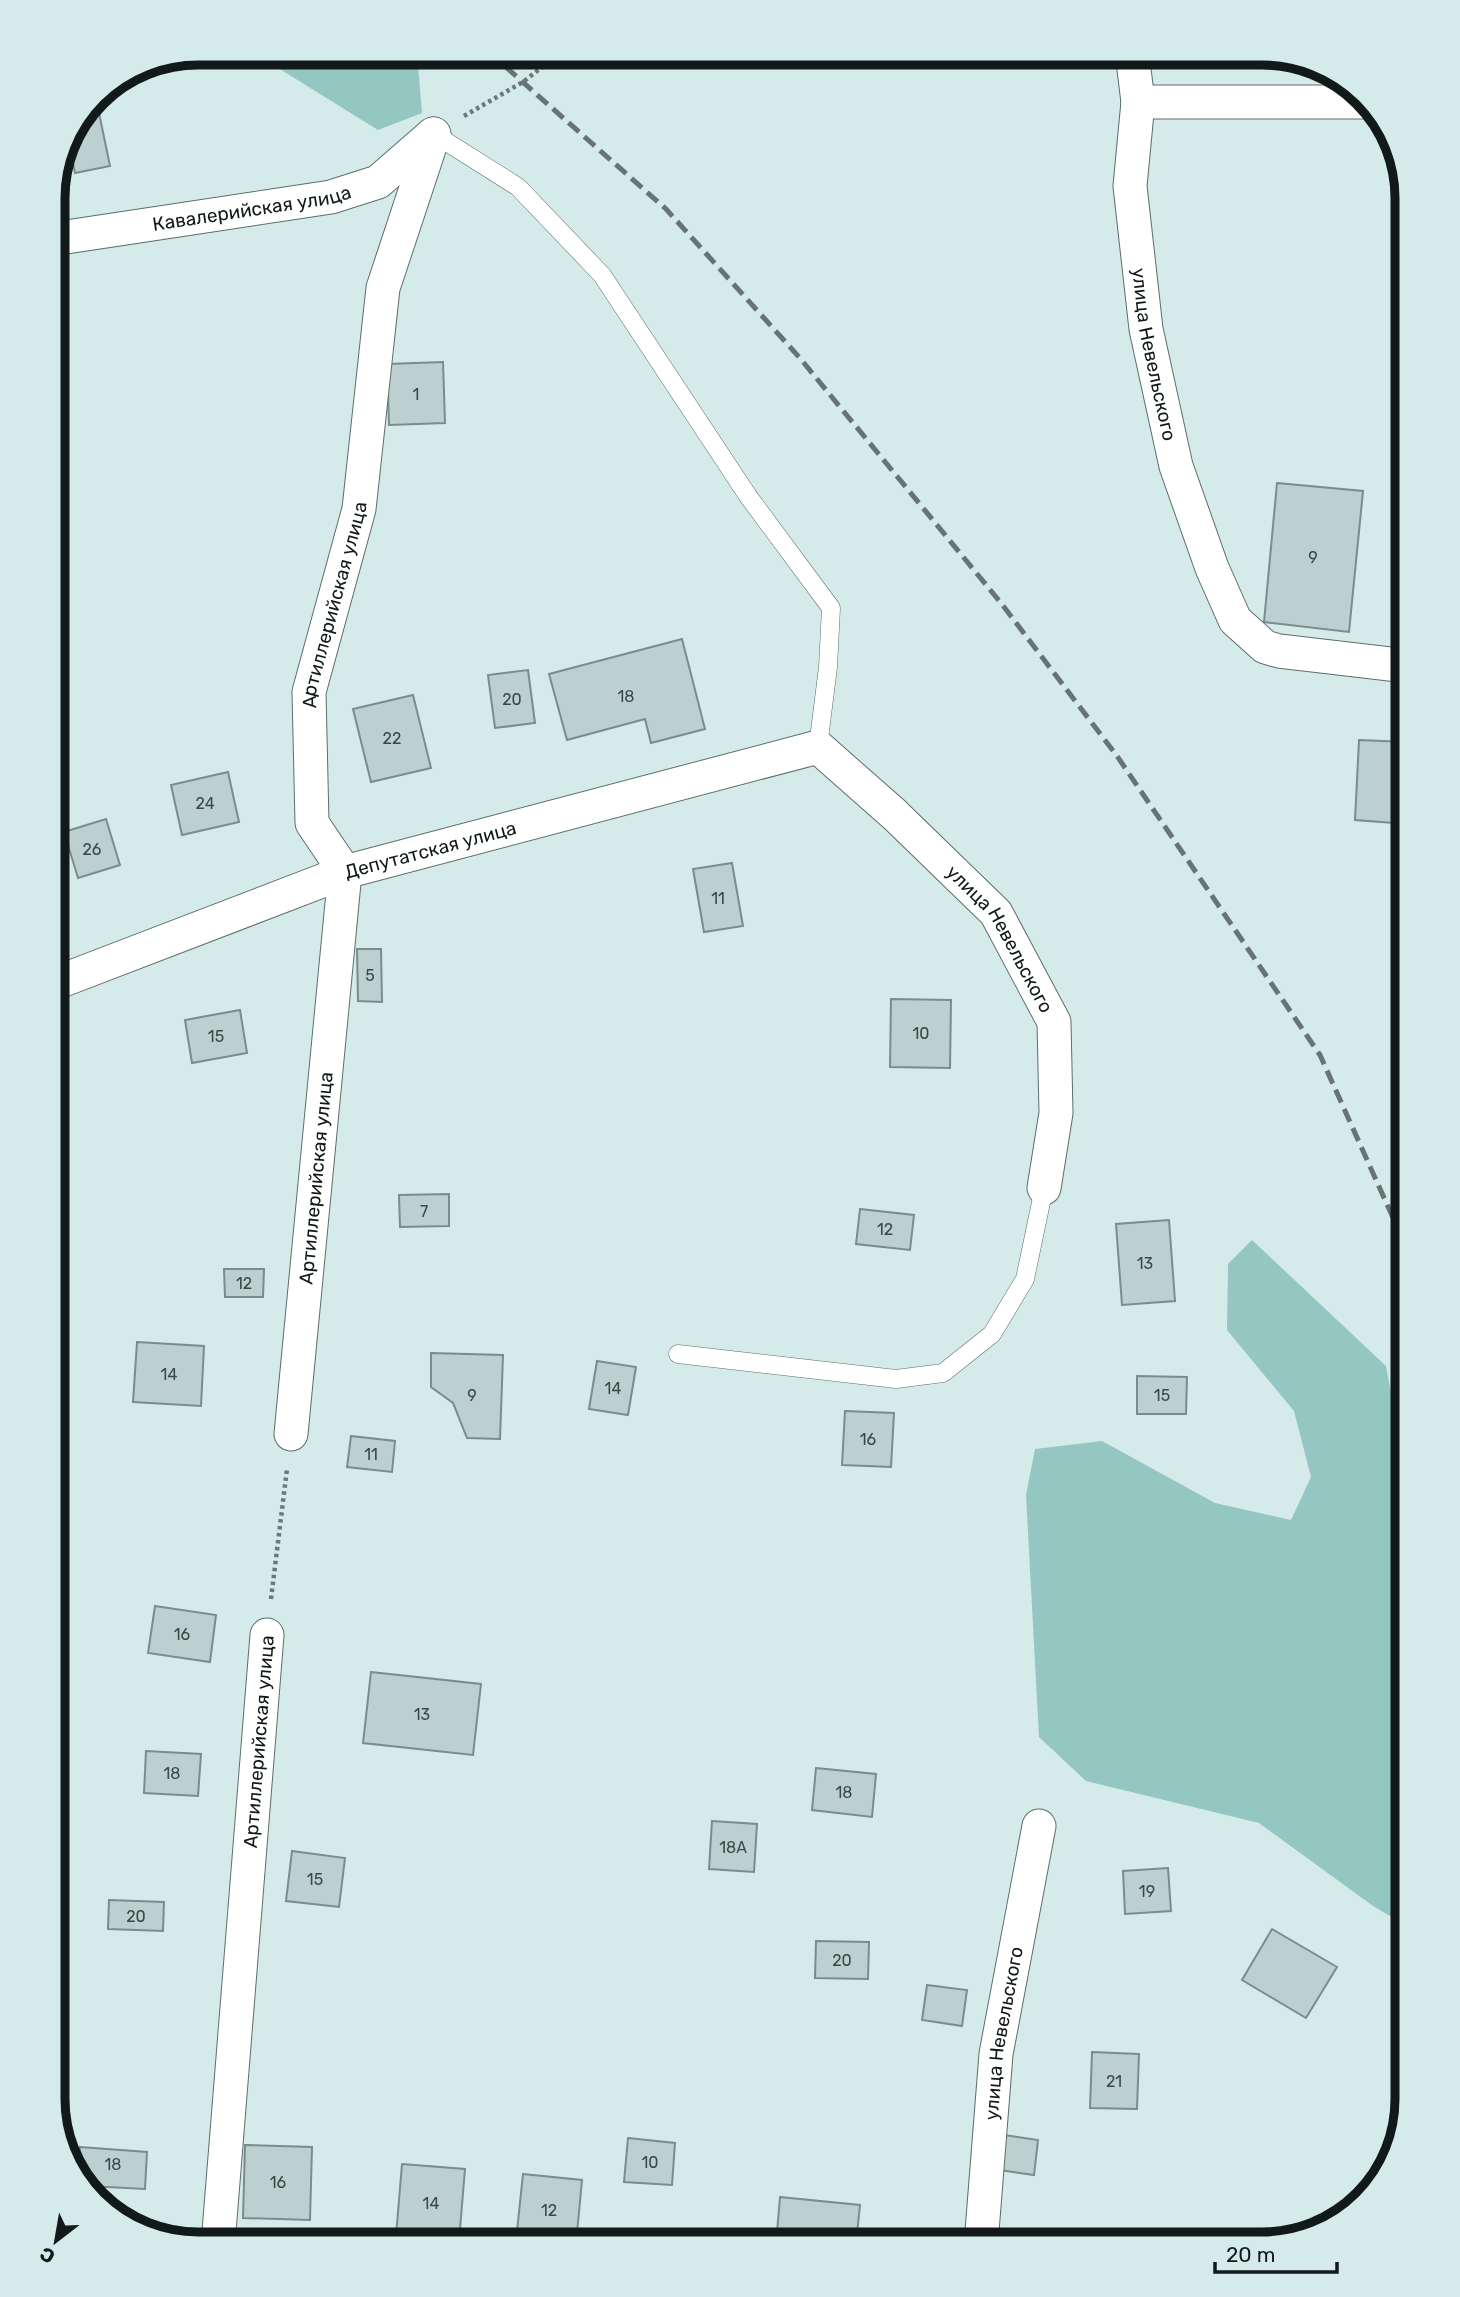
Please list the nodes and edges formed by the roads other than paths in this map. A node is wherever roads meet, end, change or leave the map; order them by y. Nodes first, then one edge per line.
1 (1133, 65) edge
2 (1138, 102) junction
3 (1354, 102) edge
4 (434, 134) junction
5 (65, 237) edge
6 (1395, 664) edge
7 (818, 747) junction
8 (345, 872) junction
9 (65, 979) edge
10 (1044, 1188) joint
11 (678, 1354) dead end
12 (291, 1434) road end
13 (267, 1635) road end
14 (1039, 1826) dead end
15 (219, 2232) edge
16 (982, 2232) edge

1 - 2 street, улица Невельского
2 - 3 street
2 - 6 street, улица Невельского
4 - 5 street, Кавалерийская улица
4 - 7 lane
4 - 8 street, Артиллерийская улица
7 - 8 street, Депутатская улица
7 - 10 street, улица Невельского
8 - 9 street, Депутатская улица
8 - 12 street, Артиллерийская улица
10 - 11 lane
13 - 15 street, Артиллерийская улица
14 - 16 street, улица Невельского

